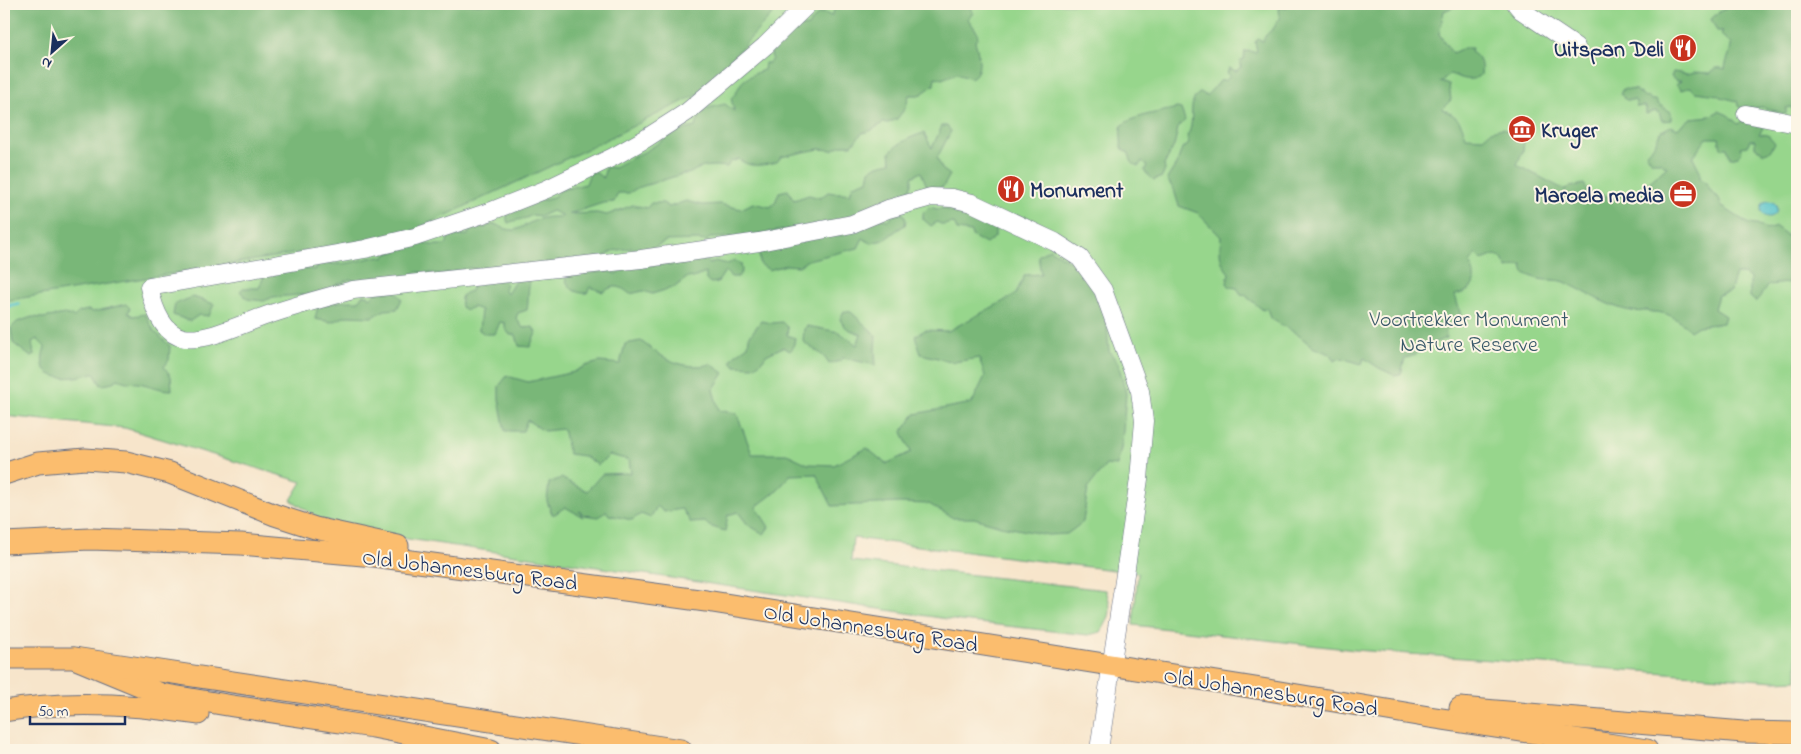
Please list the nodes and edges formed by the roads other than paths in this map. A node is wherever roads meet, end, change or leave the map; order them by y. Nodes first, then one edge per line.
1 (808, 4) edge
2 (1516, 4) edge
3 (1576, 47) dead end
4 (1746, 114) dead end
5 (1797, 124) edge
6 (4, 474) edge
7 (4, 544) edge
8 (706, 601) junction
9 (4, 658) edge
10 (74, 658) junction
11 (1112, 666) junction
12 (1268, 690) junction
13 (4, 711) edge
14 (1797, 733) edge
15 (466, 750) edge
16 (491, 750) edge
17 (681, 750) edge
18 (1100, 750) edge
19 (1647, 750) edge

1 - 11 street
2 - 3 street
4 - 5 street
6 - 8 main road
7 - 8 main road, Old Johannesburg Road
8 - 11 main road, Old Johannesburg Road
9 - 10 main road
10 - 16 main road
10 - 17 main road
11 - 12 main road, Old Johannesburg Road
11 - 18 street
12 - 14 main road
12 - 19 main road, Old Johannesburg Road
13 - 15 main road

